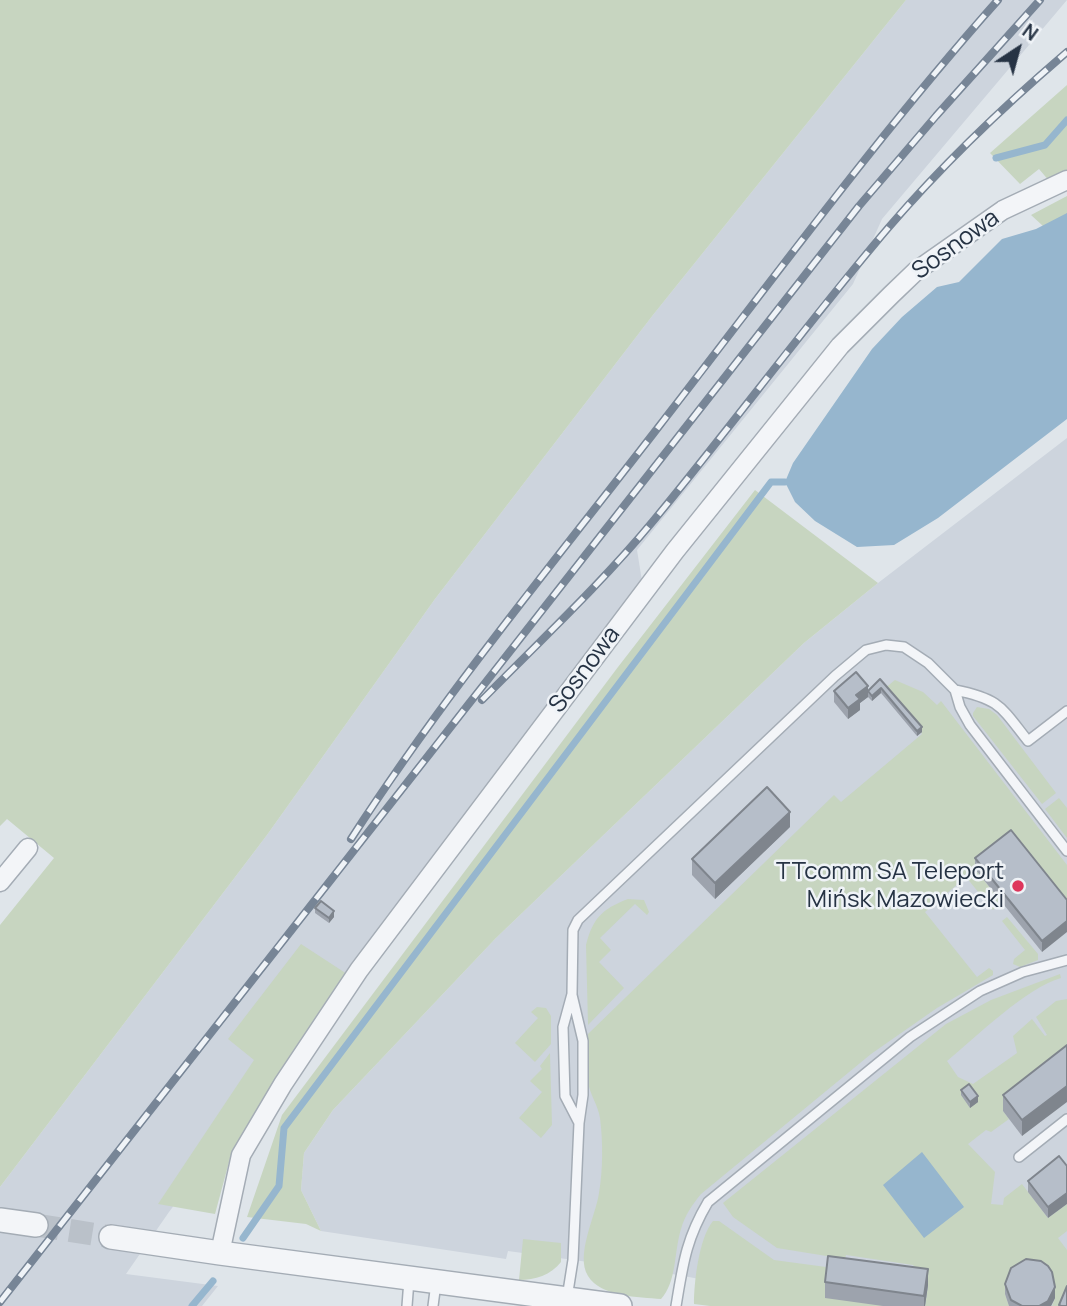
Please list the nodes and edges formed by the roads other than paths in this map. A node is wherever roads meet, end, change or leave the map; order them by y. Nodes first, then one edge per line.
1 (1067, 180) edge
2 (956, 690) junction
3 (1067, 711) edge
4 (28, 848) dead end
5 (1067, 851) edge
6 (0, 883) edge
7 (1067, 960) edge
8 (572, 993) junction
9 (1067, 1119) edge
10 (579, 1123) junction
11 (1019, 1157) dead end
12 (0, 1220) edge
13 (36, 1224) tunnel mouth
14 (111, 1237) tunnel mouth
15 (220, 1253) junction
16 (409, 1278) junction
17 (437, 1282) junction
18 (567, 1299) junction
19 (611, 1305) edge
20 (407, 1306) edge
21 (433, 1306) edge
22 (676, 1306) edge

1 - 15 street, Sosnowa
2 - 3 lane
2 - 5 lane
2 - 8 lane
4 - 6 street
7 - 22 lane
8 - 10 lane
8 - 10 lane
9 - 11 lane
10 - 18 lane
12 - 13 street
14 - 15 street
15 - 16 street
16 - 17 street
16 - 20 lane
17 - 18 street
17 - 21 lane
18 - 19 street

